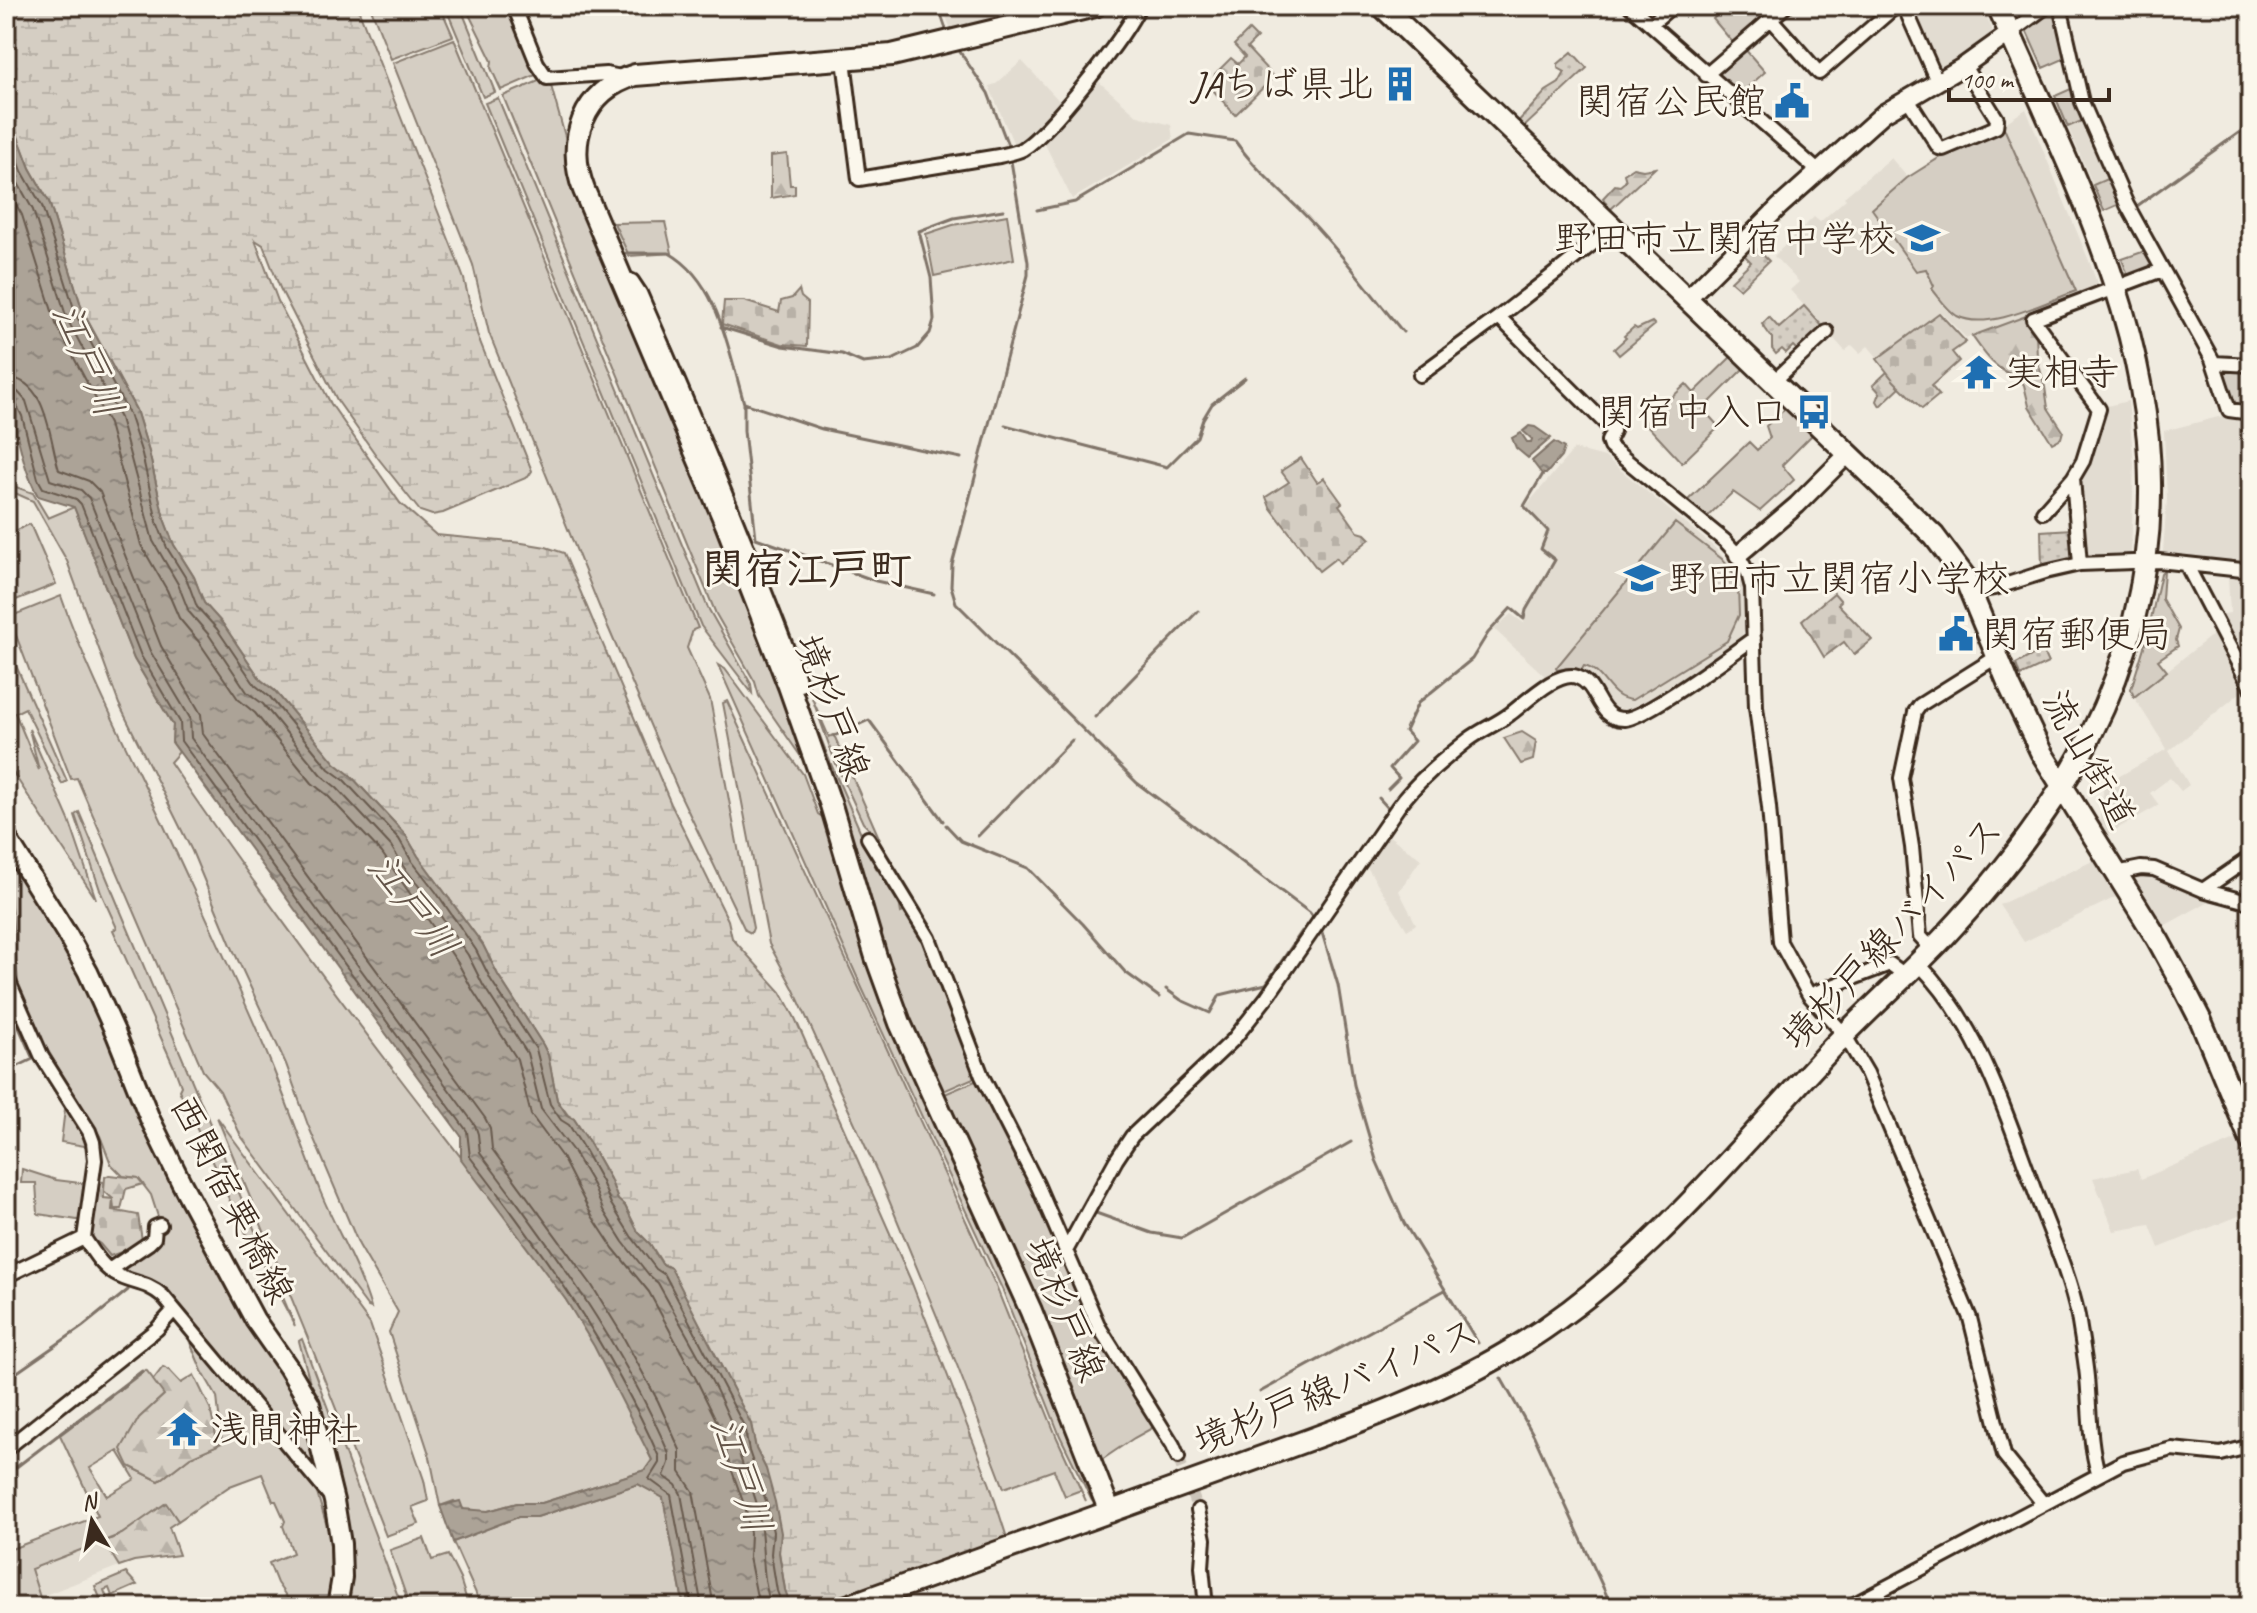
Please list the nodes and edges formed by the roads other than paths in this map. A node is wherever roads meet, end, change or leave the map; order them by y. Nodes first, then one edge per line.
1 (514, 6) edge
2 (1095, 6) edge
3 (1139, 6) edge
4 (1382, 6) edge
5 (1630, 6) edge
6 (1672, 6) edge
7 (1786, 6) edge
8 (1896, 6) edge
9 (1904, 6) edge
10 (1998, 6) edge
11 (2047, 6) edge
12 (2060, 6) edge
13 (1771, 19) junction
14 (1651, 24) junction
15 (2010, 33) junction
16 (844, 60) junction
17 (1964, 66) junction
18 (1706, 75) junction
19 (626, 78) junction
20 (1937, 81) junction
21 (1907, 98) junction
22 (1818, 171) junction
23 (1613, 228) junction
24 (2162, 270) junction
25 (620, 277) junction
26 (2115, 289) junction
27 (1687, 299) junction
28 (1499, 317) junction
29 (1827, 332) dead end
30 (2214, 363) junction
31 (2251, 365) edge
32 (1420, 375) dead end
33 (1773, 382) junction
34 (2251, 413) edge
35 (1848, 454) junction
36 (2073, 478) junction
37 (2043, 512) dead end
38 (1738, 555) junction
39 (2146, 562) junction
40 (2080, 564) junction
41 (2186, 564) junction
42 (2251, 571) edge
43 (1971, 591) junction
44 (1754, 638) junction
45 (1998, 656) junction
46 (801, 685) dead end
47 (2251, 688) edge
48 (2062, 788) junction
49 (6, 837) edge
50 (868, 838) dead end
51 (2251, 857) edge
52 (2116, 873) junction
53 (2203, 890) junction
54 (2251, 903) edge
55 (1919, 962) junction
56 (6, 975) edge
57 (1809, 995) junction
58 (1844, 1034) junction
59 (2251, 1141) edge
60 (160, 1225) dead end
61 (84, 1238) junction
62 (1067, 1249) junction
63 (109, 1270) junction
64 (6, 1276) edge
65 (174, 1310) junction
66 (2251, 1446) edge
67 (6, 1449) edge
68 (1178, 1457) tunnel mouth
69 (2098, 1473) junction
70 (334, 1501) junction
71 (2042, 1502) junction
72 (1198, 1510) tunnel mouth
73 (1110, 1512) junction
74 (1872, 1602) edge
75 (337, 1607) edge
76 (845, 1607) edge
77 (1206, 1607) edge
78 (1849, 1607) edge

1 - 19 street
2 - 16 main road, 境杉戸線
3 - 16 street
4 - 23 main road, 流山街道
5 - 14 street
6 - 14 street
7 - 13 street
8 - 13 street
9 - 20 street
10 - 15 main road, 境杉戸線バイパス
11 - 15 street
12 - 24 street
13 - 18 street
14 - 18 street
15 - 17 street
15 - 26 main road, 境杉戸線バイパス
16 - 19 main road, 境杉戸線
17 - 20 street
17 - 21 street
18 - 22 street
19 - 25 main road, 境杉戸線
20 - 21 street
21 - 22 street
22 - 27 street
23 - 27 main road, 流山街道
23 - 28 street
24 - 26 street
24 - 30 street
25 - 46 street
25 - 73 main road, 境杉戸線
26 - 36 street
26 - 39 main road, 境杉戸線バイパス
27 - 33 main road, 流山街道
28 - 32 street
28 - 38 street
29 - 33 street
30 - 31 street
30 - 34 street
33 - 35 main road, 流山街道
35 - 38 street
35 - 43 main road, 流山街道
36 - 37 street
36 - 40 street
38 - 44 street
39 - 40 street
39 - 41 street
39 - 48 main road, 境杉戸線バイパス
40 - 43 street
41 - 42 street
41 - 47 street
43 - 45 main road, 流山街道
44 - 57 street
44 - 62 street
45 - 48 main road, 流山街道
45 - 55 street
48 - 52 main road, 流山街道
48 - 55 main road, 境杉戸線バイパス
49 - 70 main road, 西関宿栗橋線
50 - 62 street
51 - 53 street
52 - 53 street
52 - 59 main road, 流山街道
53 - 54 street
55 - 57 street
55 - 58 main road, 境杉戸線バイパス
55 - 69 street
56 - 61 street
57 - 58 street
58 - 71 street
58 - 73 main road, 境杉戸線バイパス
60 - 63 street
61 - 63 street
61 - 64 street
62 - 68 street
63 - 65 street
65 - 67 street
65 - 70 street
66 - 69 street
69 - 71 street
70 - 75 main road, 西関宿栗橋線
71 - 74 street
72 - 77 street
73 - 76 main road
74 - 78 street

